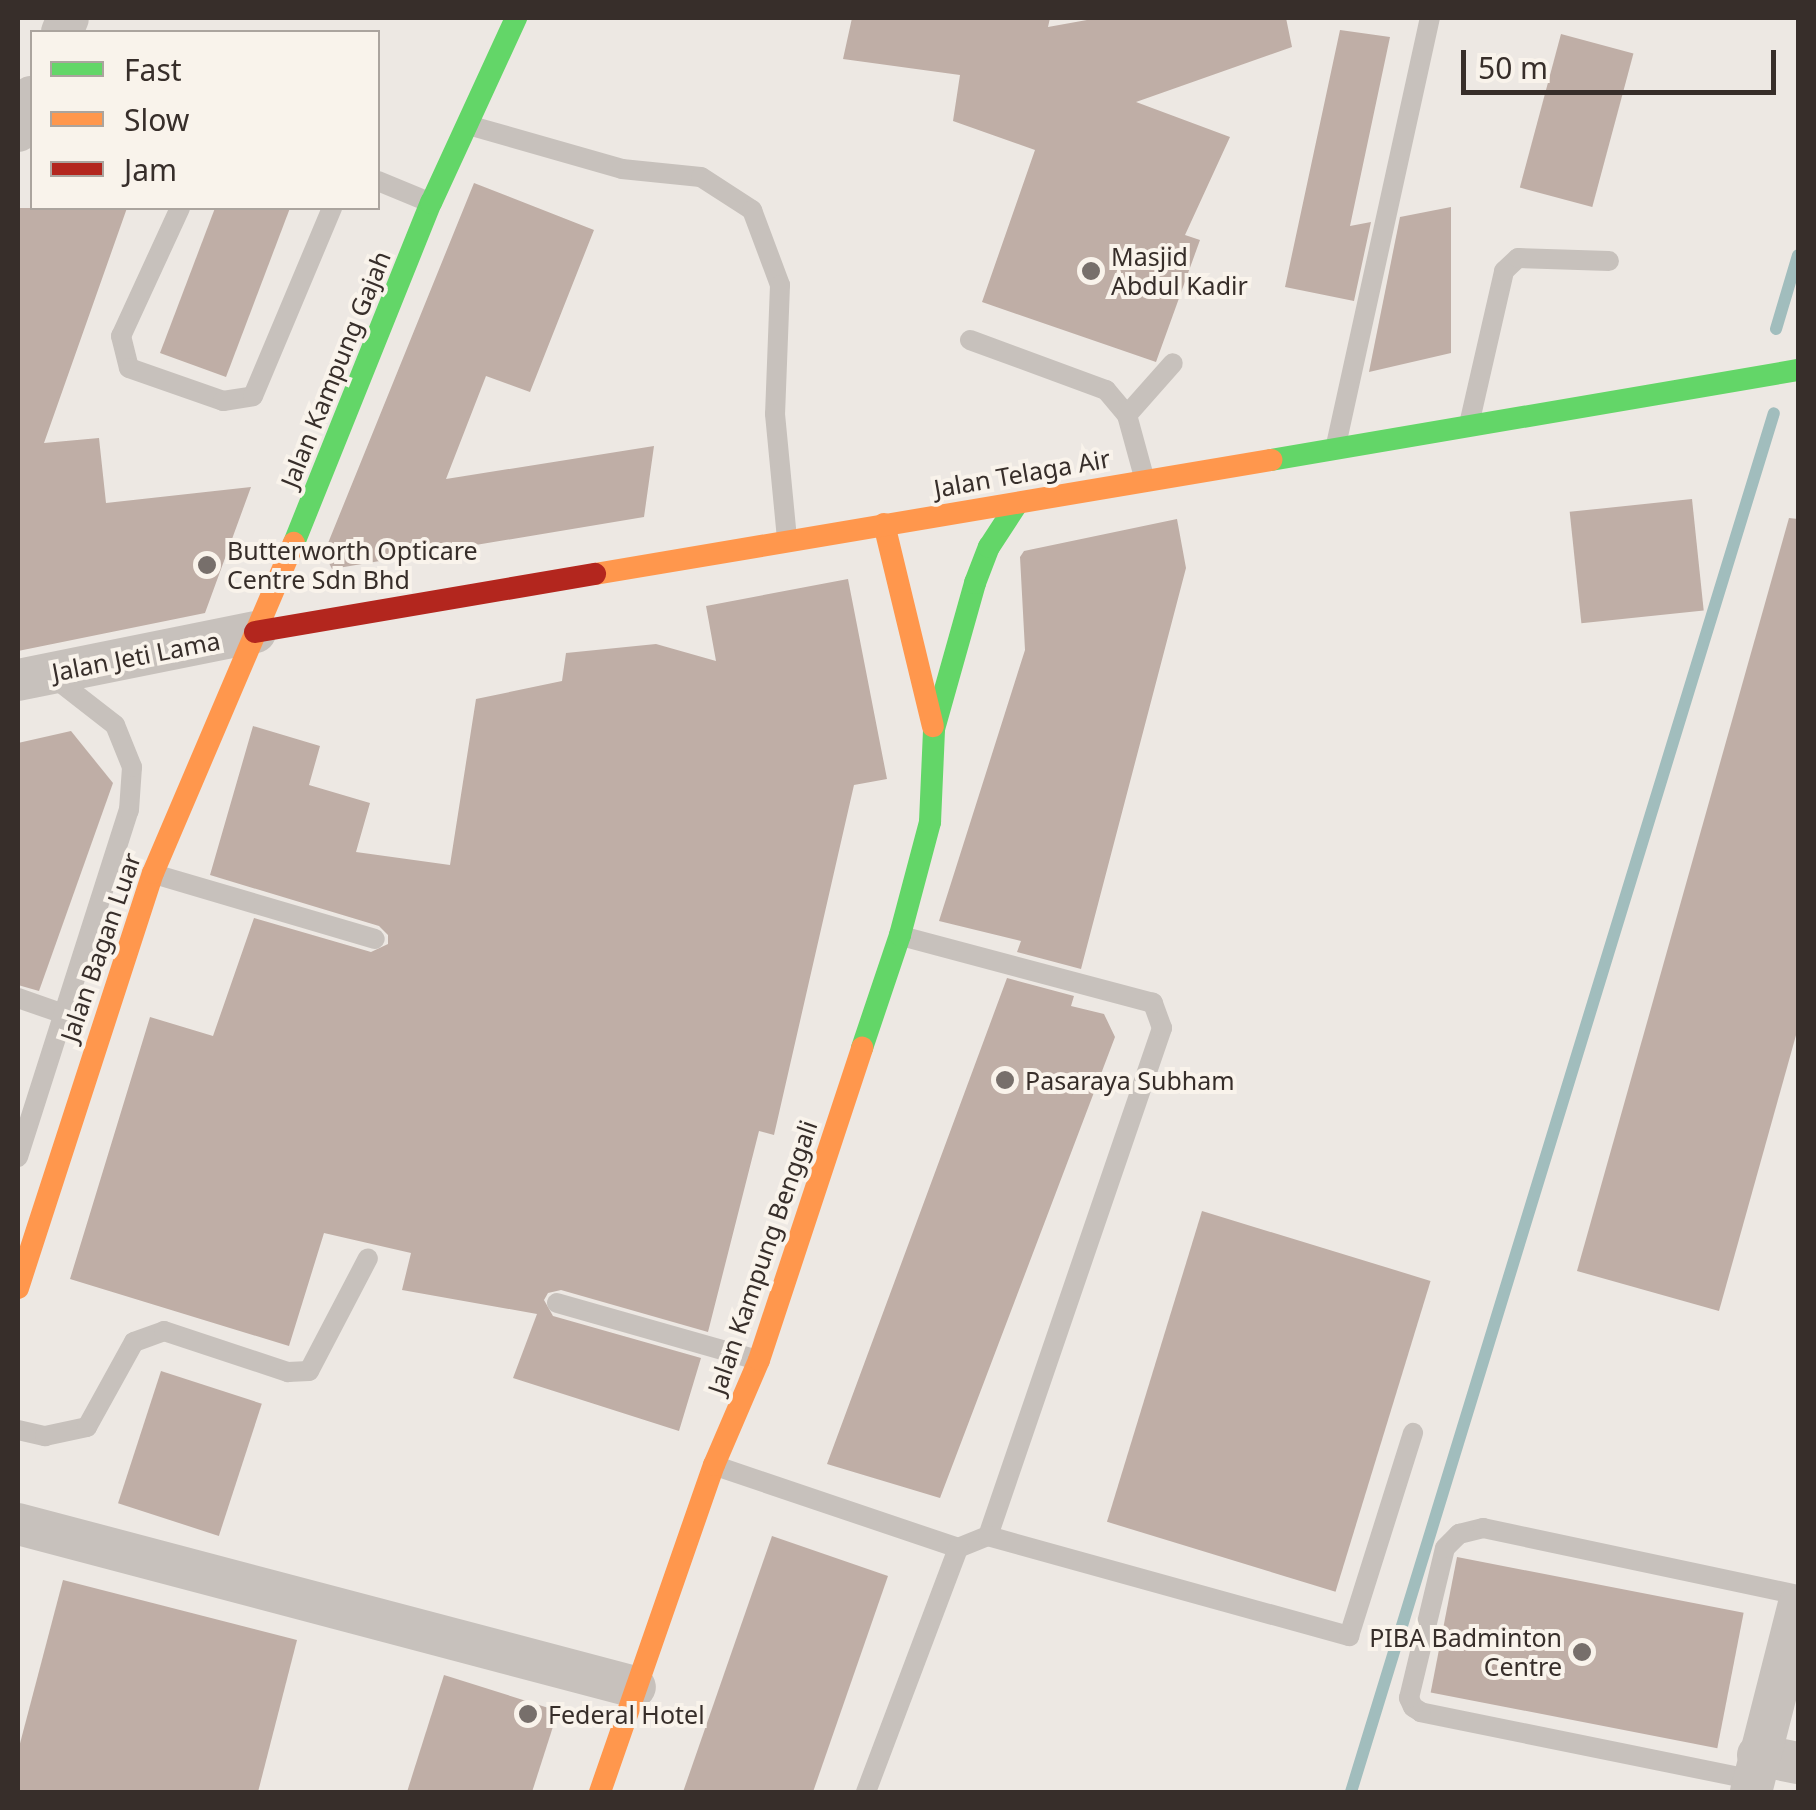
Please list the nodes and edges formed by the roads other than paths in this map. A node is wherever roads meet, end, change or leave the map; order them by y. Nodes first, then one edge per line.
1 (516, 18) edge
2 (1430, 18) edge
3 (30, 102) edge
4 (468, 125) junction
5 (18, 131) edge
6 (380, 182) edge
7 (431, 203) junction
8 (179, 210) edge
9 (331, 210) edge
10 (1609, 261) dead end
11 (970, 340) dead end
12 (1173, 363) dead end
13 (1798, 370) edge
14 (1127, 415) junction
15 (1468, 427) junction
16 (1335, 450) junction
17 (1145, 479) junction
18 (1017, 504) junction
19 (884, 524) junction
20 (787, 540) junction
21 (255, 632) junction
22 (34, 677) edge
23 (934, 729) junction
24 (152, 873) junction
25 (900, 936) junction
26 (375, 939) dead end
27 (18, 998) edge
28 (61, 1013) junction
29 (18, 1157) edge
30 (368, 1258) dead end
31 (18, 1288) edge
32 (557, 1303) dead end
33 (759, 1360) junction
34 (18, 1430) edge
35 (1412, 1433) dead end
36 (714, 1465) junction
37 (18, 1524) edge
38 (988, 1536) junction
39 (958, 1548) junction
40 (1798, 1595) edge
41 (1798, 1607) edge
42 (635, 1687) junction
43 (1765, 1773) edge
44 (600, 1792) edge
45 (866, 1792) edge

1 - 4 street, Jalan Kampung Gajah
2 - 16 lane
3 - 5 street
4 - 7 street, Jalan Kampung Gajah
4 - 20 lane
6 - 7 lane
7 - 21 street, Jalan Kampung Gajah
8 - 9 lane
10 - 15 lane
11 - 14 lane
12 - 14 lane
13 - 15 street, Jalan Telaga Air
14 - 17 lane
15 - 16 street, Jalan Telaga Air
16 - 17 street, Jalan Telaga Air
17 - 18 street, Jalan Telaga Air
18 - 19 street, Jalan Telaga Air
18 - 23 street
19 - 20 street, Jalan Telaga Air
19 - 23 street
20 - 21 street, Jalan Telaga Air
21 - 22 street, Jalan Jeti Lama
21 - 24 street, Jalan Bagan Luar
22 - 28 lane
23 - 25 street, Jalan Kampung Benggali
24 - 26 lane
24 - 31 street, Jalan Bagan Luar
25 - 33 street, Jalan Kampung Benggali
25 - 38 lane
27 - 28 lane
28 - 29 lane
30 - 34 lane
32 - 33 lane
33 - 36 street, Jalan Kampung Benggali
35 - 38 lane
36 - 39 lane
36 - 42 street, Jalan Kampung Benggali
37 - 42 street
38 - 39 lane
39 - 45 lane
40 - 43 lane
41 - 43 street
42 - 44 street, Jalan Kampung Benggali

